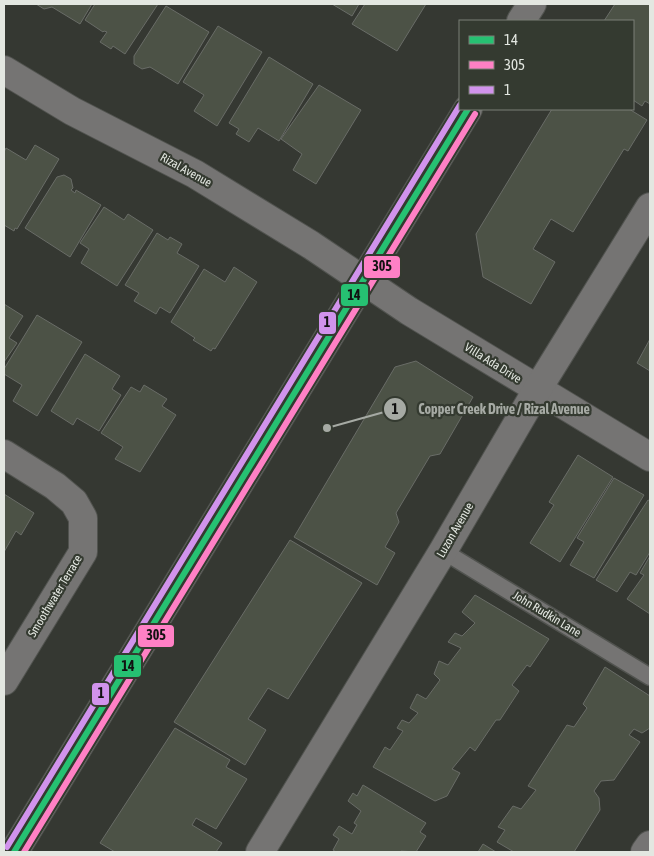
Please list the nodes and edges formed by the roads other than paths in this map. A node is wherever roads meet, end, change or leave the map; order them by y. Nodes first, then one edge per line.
1 (532, 4) edge
2 (522, 20) edge
3 (4, 70) edge
4 (467, 110) edge
5 (650, 208) edge
6 (643, 235) edge
7 (364, 280) junction
8 (538, 390) junction
9 (4, 454) edge
10 (650, 457) edge
11 (443, 551) junction
12 (650, 677) edge
13 (4, 681) edge
14 (650, 845) edge
15 (14, 852) edge
16 (260, 852) edge
17 (646, 852) edge

1 - 2 street
3 - 7 street, Rizal Avenue
4 - 7 street
5 - 6 street, Luzon Avenue
6 - 8 street, Luzon Avenue
7 - 8 street, Villa Ada Drive
7 - 15 street
8 - 10 street, Villa Ada Drive
8 - 11 street, Luzon Avenue
9 - 13 street, Smoothwater Terrace
11 - 12 lane, John Rudkin Lane
11 - 16 street, Luzon Avenue
14 - 17 street

